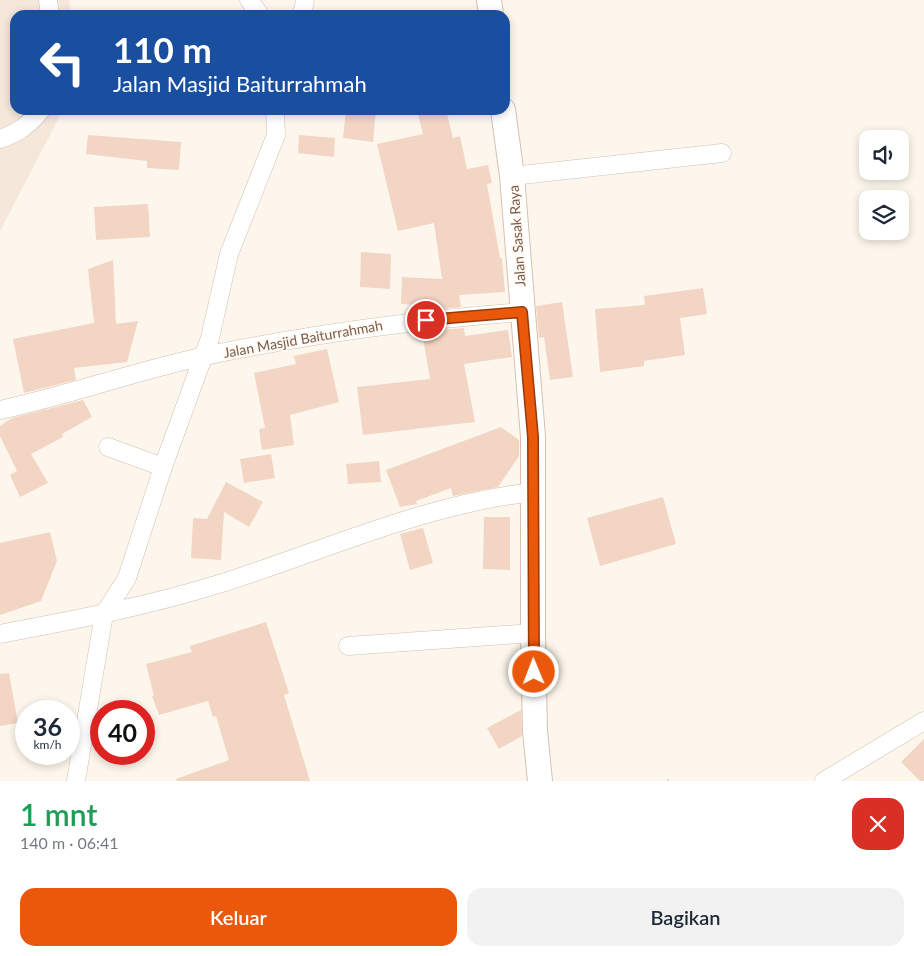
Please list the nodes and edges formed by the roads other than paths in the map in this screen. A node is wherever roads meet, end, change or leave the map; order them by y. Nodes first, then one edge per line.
1 (248, 0) edge
2 (256, 10) edge
3 (37, 115) edge
4 (275, 115) edge
5 (505, 115) edge
6 (0, 139) edge
7 (722, 154) dead end
8 (512, 176) junction
9 (522, 312) junction
10 (203, 357) junction
11 (0, 410) edge
12 (108, 447) dead end
13 (162, 467) junction
14 (534, 492) junction
15 (104, 614) junction
16 (533, 633) junction
17 (0, 634) edge
18 (348, 646) dead end
19 (924, 721) edge
20 (76, 781) edge
21 (540, 781) edge
22 (824, 781) edge

1 - 2 street
3 - 6 street
4 - 10 street
5 - 8 street, Jalan Sasak Raya
7 - 8 street
8 - 9 street, Jalan Sasak Raya
9 - 10 street, Jalan Masjid Baiturrahmah
9 - 14 street, Jalan Sasak Raya
10 - 11 street, Jalan Masjid Baiturrahmah
10 - 13 street
12 - 13 street
13 - 15 street
14 - 15 street
14 - 16 street, Jalan Sasak Raya
15 - 17 street
15 - 20 street
16 - 18 street
16 - 21 street, Jalan Sasak Raya
19 - 22 street

